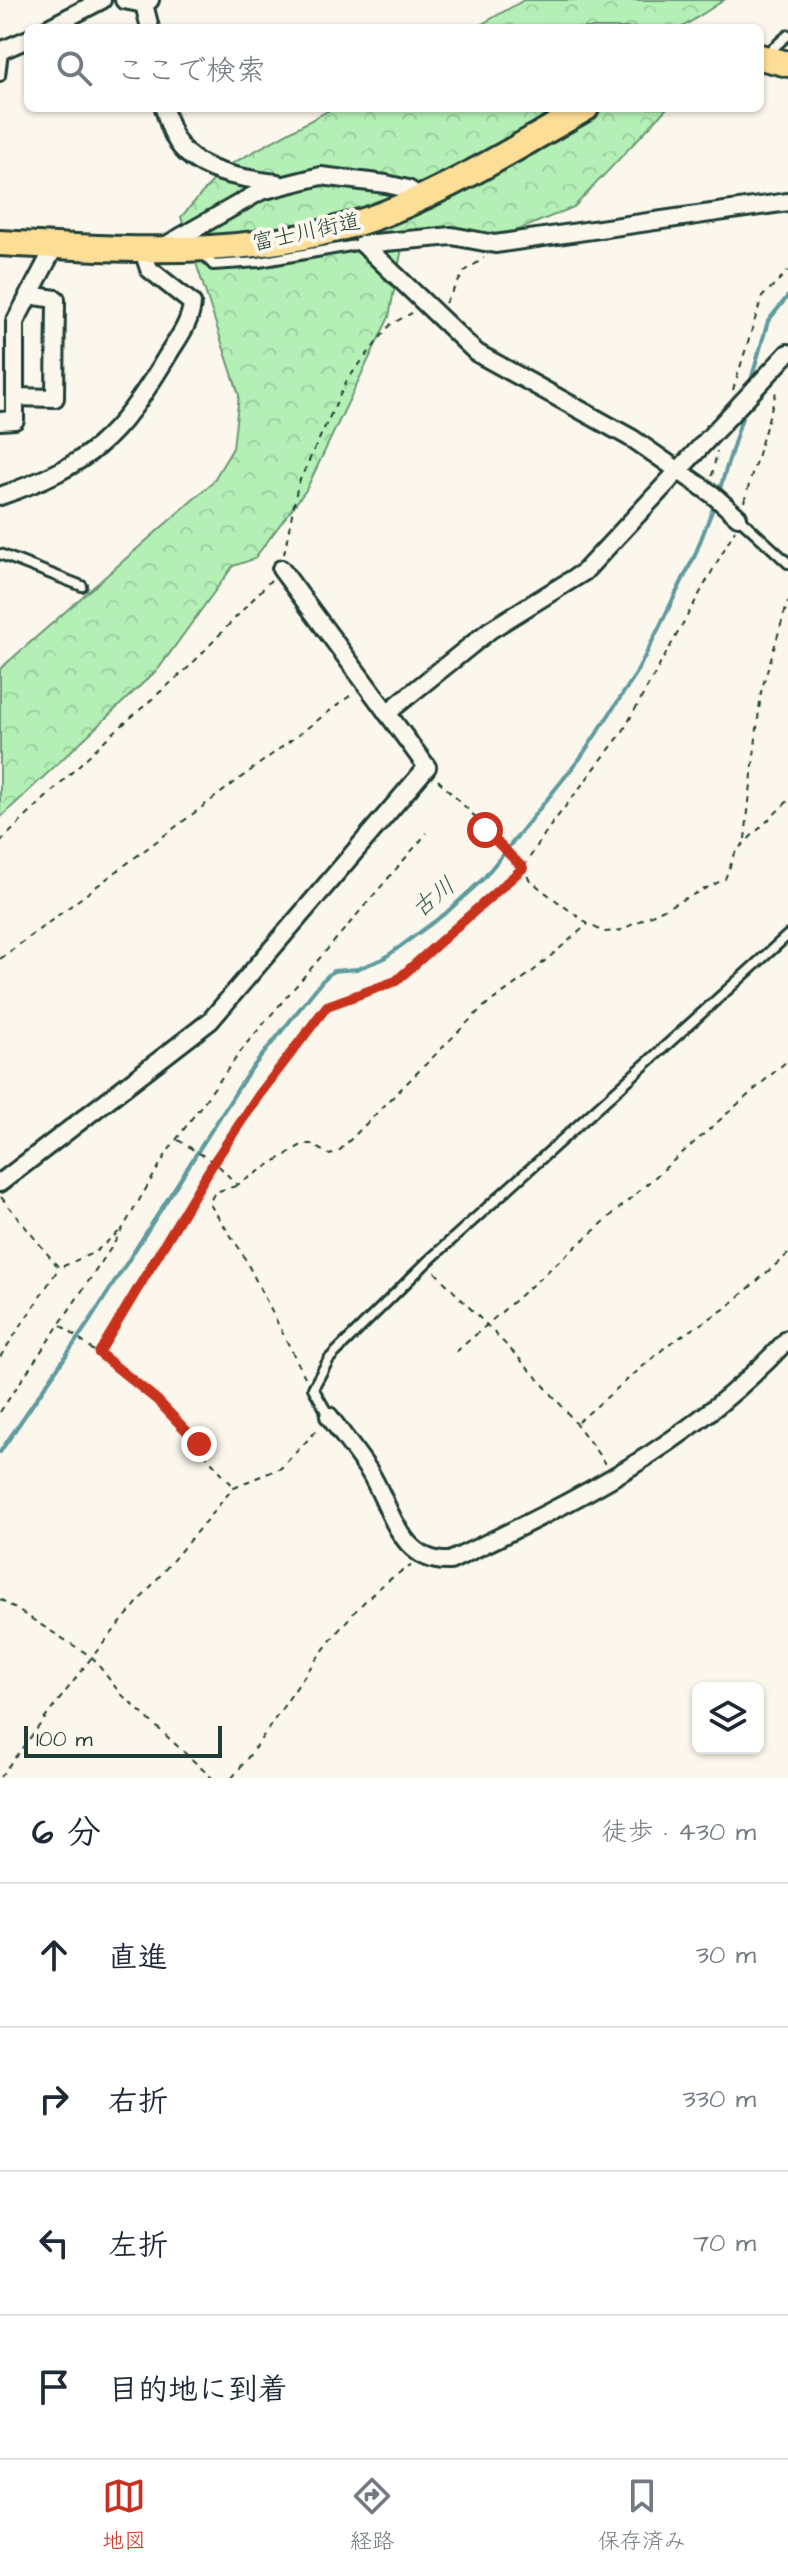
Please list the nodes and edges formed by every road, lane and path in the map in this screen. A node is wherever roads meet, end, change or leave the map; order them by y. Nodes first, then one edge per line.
1 (102, 0) edge
2 (124, 0) edge
3 (146, 1) edge
4 (56, 24) edge
5 (149, 24) edge
6 (788, 35) edge
7 (24, 41) edge
8 (2, 51) edge
9 (764, 55) edge
10 (764, 58) edge
11 (788, 64) edge
12 (0, 76) edge
13 (165, 112) edge
14 (579, 112) edge
15 (286, 185) junction
16 (421, 197) junction
17 (788, 202) edge
18 (0, 243) edge
19 (363, 244) junction
20 (495, 244) junction
21 (55, 246) junction
22 (200, 250) junction
23 (149, 251) junction
24 (788, 271) edge
25 (28, 295) junction
26 (436, 313) junction
27 (785, 356) edge
28 (732, 393) dead end
29 (15, 397) junction
30 (0, 421) edge
31 (718, 449) dead end
32 (679, 470) junction
33 (710, 492) junction
34 (0, 496) edge
35 (739, 518) junction
36 (0, 554) edge
37 (788, 563) edge
38 (281, 569) junction
39 (82, 586) dead end
40 (788, 601) edge
41 (365, 684) junction
42 (387, 713) junction
43 (427, 767) junction
44 (788, 801) edge
45 (427, 833) dead end
46 (745, 841) junction
47 (0, 842) edge
48 (523, 868) junction
49 (588, 924) junction
50 (788, 935) edge
51 (0, 959) edge
52 (788, 1060) edge
53 (177, 1139) junction
54 (214, 1162) junction
55 (0, 1183) edge
56 (237, 1185) junction
57 (0, 1196) edge
58 (125, 1226) junction
59 (788, 1254) edge
60 (426, 1263) junction
61 (59, 1268) junction
62 (59, 1323) junction
63 (485, 1324) junction
64 (788, 1339) edge
65 (456, 1352) dead end
66 (99, 1353) junction
67 (0, 1357) edge
68 (313, 1388) junction
69 (0, 1412) edge
70 (329, 1416) junction
71 (577, 1423) junction
72 (609, 1483) junction
73 (234, 1487) junction
74 (427, 1559) junction
75 (0, 1599) edge
76 (92, 1657) junction
77 (0, 1777) edge
78 (212, 1778) edge
79 (232, 1778) edge

1 - 4 street
2 - 3 street
3 - 5 street
6 - 9 lane
7 - 8 street
8 - 12 lane
10 - 11 main road
13 - 15 street
14 - 16 main road, 富士川街道
15 - 16 street
15 - 23 street
16 - 22 main road, 富士川街道
17 - 20 street
18 - 21 main road, 富士川街道
19 - 20 street
19 - 22 lane
19 - 26 street
20 - 26 path
21 - 23 main road, 富士川街道
21 - 25 street
22 - 23 main road, 富士川街道
23 - 34 street
24 - 28 path
25 - 29 street
25 - 29 street
26 - 32 street
26 - 38 path
27 - 32 street
27 - 35 path
29 - 30 street
31 - 33 path
32 - 33 street
32 - 42 street
33 - 35 street
35 - 37 lane
35 - 48 path
36 - 39 lane
38 - 41 street
38 - 47 path
40 - 46 path
41 - 42 street
41 - 51 path
42 - 43 street
43 - 48 path
43 - 55 street
44 - 46 path
45 - 53 path
46 - 49 path
48 - 49 path
48 - 54 path
49 - 56 path
50 - 60 lane
52 - 63 path
53 - 54 path
53 - 58 path
54 - 56 path
54 - 66 path
56 - 68 path
57 - 61 path
58 - 61 path
58 - 62 path
59 - 71 path
60 - 63 path
60 - 68 lane
61 - 67 path
62 - 66 path
62 - 69 path
63 - 65 path
63 - 71 path
64 - 72 street
66 - 73 path
68 - 70 lane
70 - 73 path
70 - 74 street
71 - 72 path
72 - 74 street
73 - 76 path
74 - 79 path
75 - 76 path
76 - 77 path
76 - 78 path

